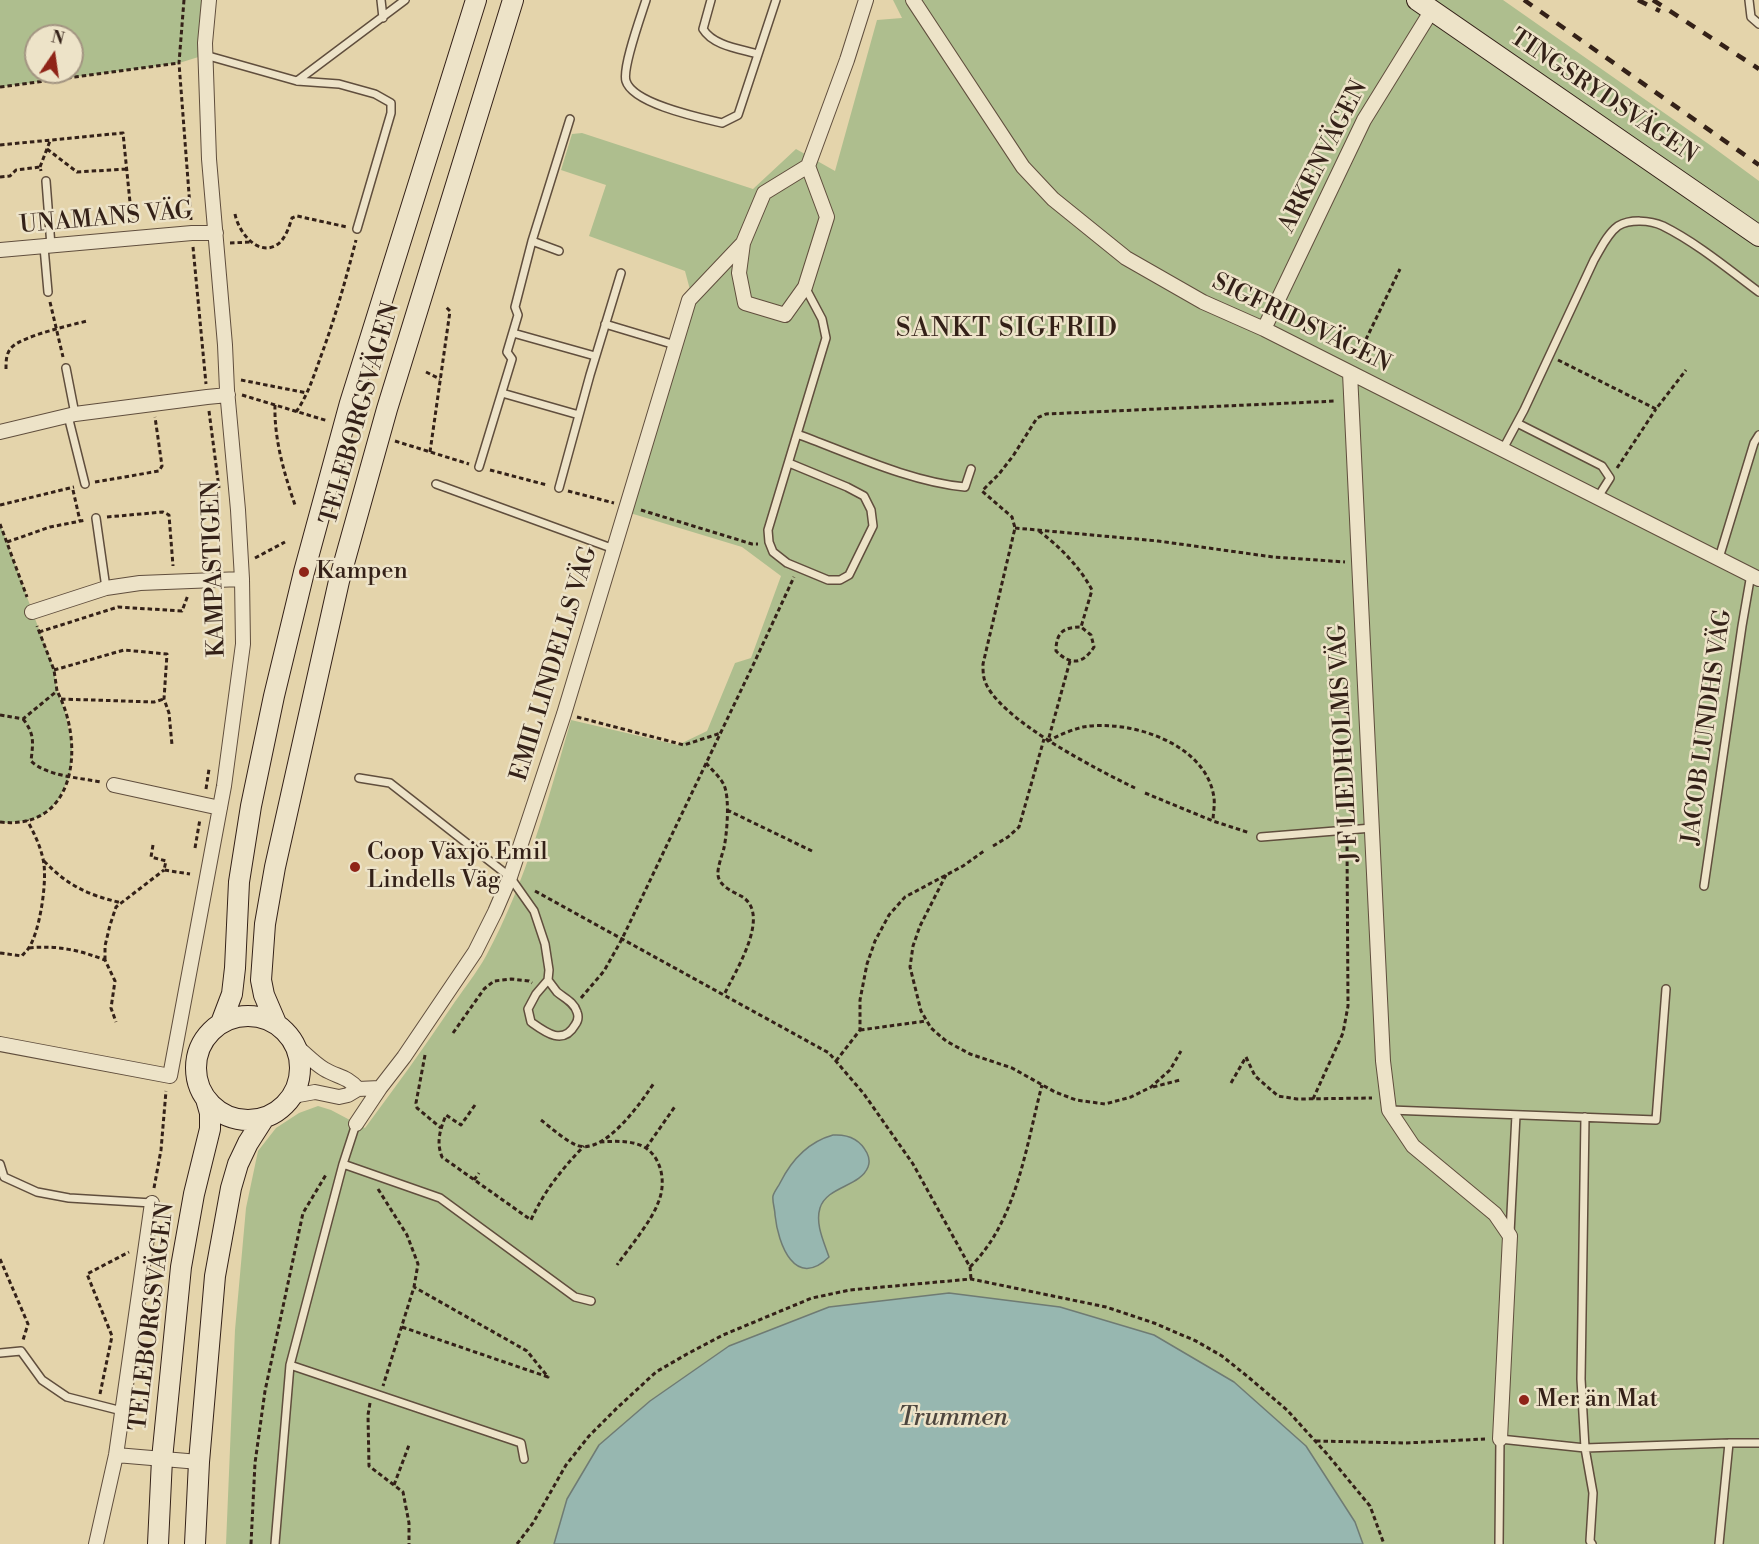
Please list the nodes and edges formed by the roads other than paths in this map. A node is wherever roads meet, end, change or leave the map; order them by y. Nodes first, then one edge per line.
1 (209, 0) edge
2 (381, 0) edge
3 (405, 0) edge
4 (476, 0) edge
5 (513, 0) edge
6 (646, 0) edge
7 (711, 0) edge
8 (776, 0) edge
9 (866, 0) edge
10 (913, 0) edge
11 (1749, 0) edge
12 (1425, 5) edge
13 (383, 18) junction
14 (1759, 24) edge
15 (758, 54) junction
16 (205, 56) junction
17 (297, 81) junction
18 (570, 119) dead end
19 (808, 166) junction
20 (46, 181) road end
21 (357, 229) road end
22 (216, 233) junction
23 (1759, 236) edge
24 (532, 241) junction
25 (743, 243) junction
26 (47, 247) junction
27 (0, 250) edge
28 (559, 251) dead end
29 (621, 273) dead end
30 (805, 287) junction
31 (1759, 291) edge
32 (48, 292) road end
33 (605, 324) junction
34 (1264, 329) junction
35 (513, 333) junction
36 (675, 345) junction
37 (596, 356) junction
38 (66, 368) road end
39 (1350, 372) junction
40 (227, 387) junction
41 (502, 393) junction
42 (71, 415) junction
43 (579, 415) junction
44 (1517, 423) junction
45 (0, 432) edge
46 (797, 434) junction
47 (1759, 435) edge
48 (1503, 449) junction
49 (789, 463) junction
50 (479, 467) road end
51 (971, 469) dead end
52 (85, 484) road end
53 (436, 484) dead end
54 (559, 488) road end
55 (1598, 497) junction
56 (96, 518) dead end
57 (614, 549) junction
58 (1719, 558) junction
59 (242, 572) junction
60 (1755, 576) edge
61 (106, 588) junction
62 (32, 612) road end
63 (359, 778) dead end
64 (114, 785) road end
65 (220, 808) junction
66 (1372, 828) junction
67 (1261, 837) road end
68 (510, 877) junction
69 (1704, 886) dead end
70 (548, 980) junction
71 (1666, 989) dead end
72 (221, 1023) junction
73 (276, 1023) junction
74 (0, 1044) edge
75 (296, 1046) junction
76 (380, 1088) junction
77 (358, 1089) junction
78 (293, 1096) junction
79 (206, 1099) junction
80 (1388, 1104) junction
81 (1516, 1115) junction
82 (1585, 1117) junction
83 (264, 1118) junction
84 (356, 1124) joint
85 (0, 1164) edge
86 (343, 1164) junction
87 (152, 1203) joint
88 (1510, 1236) junction
89 (591, 1301) dead end
90 (0, 1353) edge
91 (290, 1365) junction
92 (122, 1411) junction
93 (1500, 1438) junction
94 (1729, 1443) junction
95 (1759, 1443) edge
96 (1585, 1448) junction
97 (116, 1455) junction
98 (162, 1459) junction
99 (524, 1459) dead end
100 (199, 1462) junction
101 (96, 1544) edge
102 (158, 1544) edge
103 (195, 1544) edge
104 (275, 1544) edge
105 (1499, 1544) edge
106 (1592, 1544) edge
107 (1719, 1544) edge

1 - 16 street, KAMPASTIGEN
2 - 13 lane
3 - 13 lane
4 - 72 main road, TELEBORGSVÄGEN
5 - 73 main road, TELEBORGSVÄGEN
6 - 15 lane
7 - 15 lane
8 - 15 lane
9 - 19 street
10 - 34 street, SIGFRIDSVÄGEN
11 - 14 lane
12 - 23 main road, TINGSRYDSVÄGEN
12 - 34 street, ARKENVÄGEN
13 - 17 lane
16 - 17 lane
16 - 22 street, KAMPASTIGEN
17 - 21 lane
18 - 24 lane
19 - 25 street, EMIL LINDELLS VÄG
19 - 30 street, EMIL LINDELLS VÄG
20 - 26 lane
22 - 26 street, UNAMANS VÄG
22 - 40 street, KAMPASTIGEN
24 - 28 lane
24 - 35 lane
25 - 30 street, EMIL LINDELLS VÄG
25 - 36 street, EMIL LINDELLS VÄG
26 - 27 street, UNAMANS VÄG
26 - 32 lane
29 - 33 lane
30 - 46 lane
31 - 44 lane
33 - 36 lane
33 - 37 lane
34 - 39 street, SIGFRIDSVÄGEN
35 - 37 lane
35 - 41 lane
36 - 57 street, EMIL LINDELLS VÄG
37 - 43 lane
38 - 42 lane
39 - 48 street, SIGFRIDSVÄGEN
39 - 66 street, J F LIEDHOLMS VÄG
40 - 42 street
40 - 59 street, KAMPASTIGEN
41 - 43 lane
41 - 50 lane
42 - 45 street
42 - 52 lane
43 - 54 lane
44 - 48 lane
44 - 55 lane
46 - 49 lane
46 - 51 lane
47 - 58 lane
48 - 55 street, SIGFRIDSVÄGEN
49 - 49 lane
53 - 57 lane, EMIL LINDELLS VÄG
55 - 58 street, SIGFRIDSVÄGEN
56 - 61 lane
57 - 68 street, EMIL LINDELLS VÄG
58 - 60 street, SIGFRIDSVÄGEN
59 - 61 street
59 - 65 street, KAMPASTIGEN
60 - 69 lane, JACOB LUNDHS VÄG
61 - 62 street
63 - 68 lane
64 - 65 street
65 - 74 street, KAMPASTIGEN
66 - 67 lane
66 - 80 street, J F LIEDHOLMS VÄG
68 - 70 lane
68 - 76 street, EMIL LINDELLS VÄG
70 - 70 lane
71 - 82 lane
72 - 73 main road
72 - 79 main road
73 - 75 main road
75 - 77 street
75 - 78 main road
76 - 77 street
76 - 84 street, EMIL LINDELLS VÄG
77 - 78 street
78 - 83 main road
79 - 83 main road
79 - 98 main road, TELEBORGSVÄGEN
80 - 81 lane
80 - 88 street, J F LIEDHOLMS VÄG
81 - 82 lane
81 - 88 lane
82 - 96 lane
83 - 100 main road
84 - 86 lane
85 - 87 lane
86 - 89 lane
86 - 91 lane
87 - 92 street
88 - 93 street
90 - 92 lane
91 - 99 lane
91 - 104 lane
92 - 97 street
93 - 96 lane
93 - 105 lane
94 - 95 lane
94 - 96 lane
94 - 107 lane
96 - 106 lane
97 - 98 street
97 - 101 street
98 - 100 street
98 - 102 main road, TELEBORGSVÄGEN
100 - 103 main road

